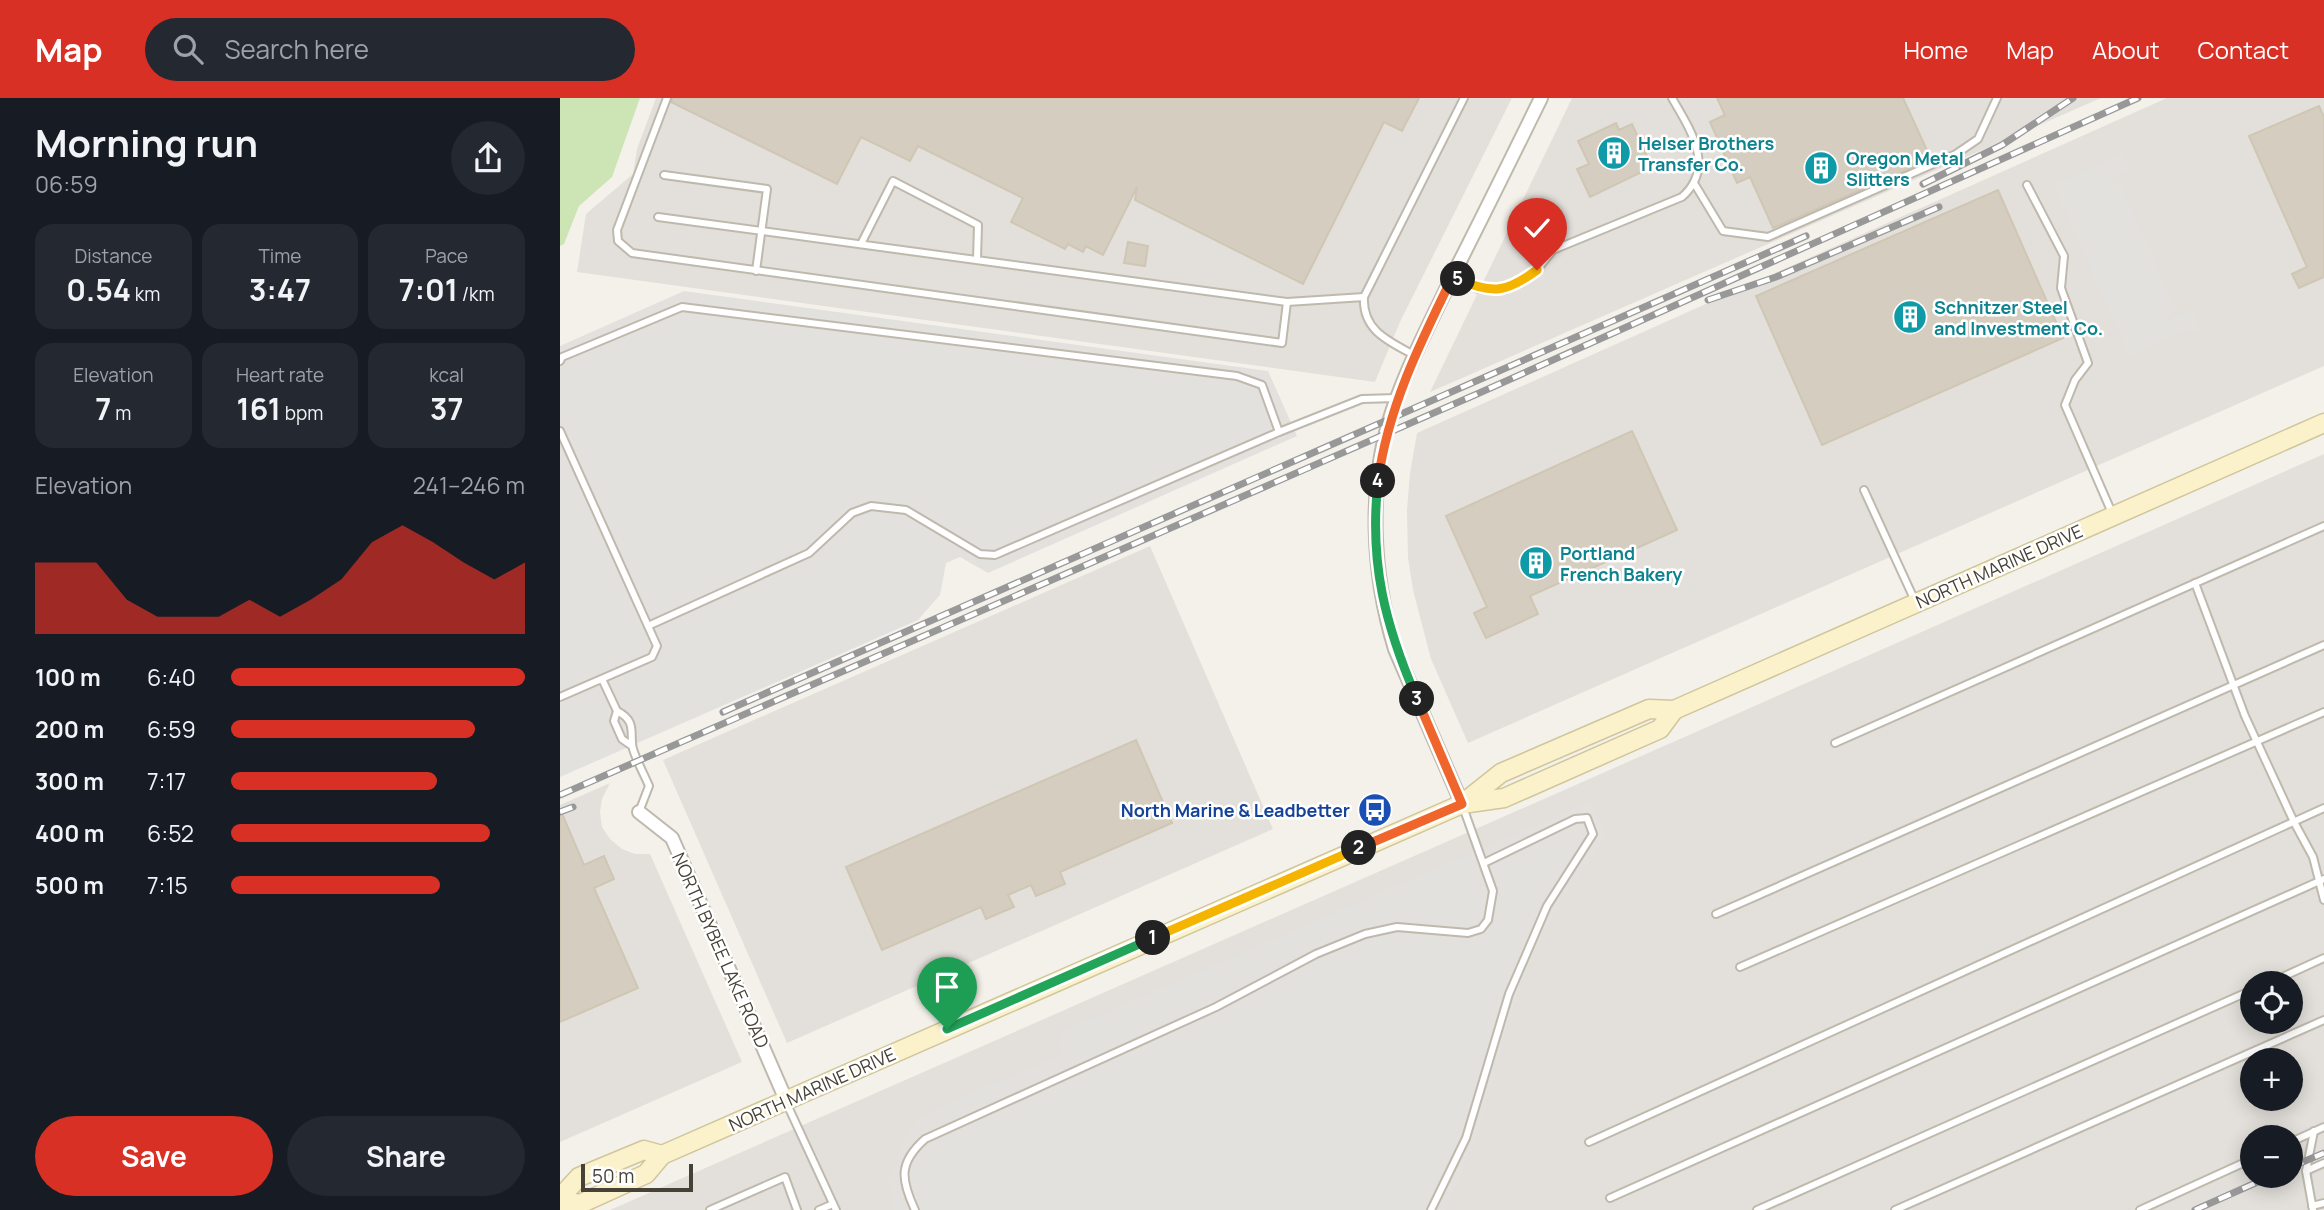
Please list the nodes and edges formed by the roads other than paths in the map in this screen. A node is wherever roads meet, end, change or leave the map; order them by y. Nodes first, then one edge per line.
1 (667, 98) edge
2 (1464, 98) edge
3 (1541, 98) edge
4 (1672, 98) edge
5 (1997, 98) edge
6 (664, 175) dead end
7 (1694, 183) junction
8 (2027, 185) dead end
9 (658, 217) dead end
10 (762, 231) junction
11 (861, 244) junction
12 (976, 260) junction
13 (756, 271) junction
14 (1453, 276) junction
15 (1364, 297) junction
16 (1287, 302) junction
17 (1414, 355) junction
18 (560, 361) edge
19 (1397, 398) junction
20 (2324, 423) edge
21 (560, 431) edge
22 (1279, 432) junction
23 (1864, 490) dead end
24 (2113, 516) junction
25 (2324, 526) edge
26 (2195, 583) junction
27 (1916, 603) junction
28 (648, 626) junction
29 (2324, 645) edge
30 (602, 679) junction
31 (2234, 685) junction
32 (560, 697) edge
33 (617, 711) junction
34 (2324, 712) edge
35 (2258, 741) junction
36 (1835, 743) dead end
37 (632, 746) junction
38 (1462, 804) junction
39 (2324, 808) edge
40 (639, 813) joint
41 (2294, 821) junction
42 (1484, 863) junction
43 (2322, 880) edge
44 (2324, 900) edge
45 (1716, 914) dead end
46 (2324, 958) edge
47 (1740, 967) dead end
48 (2296, 971) edge
49 (2240, 995) edge
50 (2324, 1020) edge
51 (786, 1100) junction
52 (2324, 1127) edge
53 (2314, 1132) junction
54 (2303, 1137) edge
55 (1589, 1142) dead end
56 (2324, 1163) edge
57 (2240, 1164) edge
58 (2306, 1171) junction
59 (1610, 1198) dead end
60 (560, 1200) edge
61 (2324, 1203) edge
62 (834, 1207) edge
63 (2313, 1208) edge
64 (710, 1210) edge
65 (797, 1210) edge
66 (819, 1210) edge
67 (915, 1210) edge
68 (1431, 1210) edge
69 (1757, 1210) edge
70 (1895, 1210) edge
71 (2140, 1210) edge

1 - 13 lane
2 - 15 lane
3 - 14 street
4 - 7 lane
5 - 7 lane
6 - 10 lane
7 - 14 lane
8 - 24 lane
9 - 10 lane
10 - 11 lane
10 - 13 lane
11 - 12 lane
11 - 12 lane
12 - 16 lane
13 - 16 lane
14 - 17 street
15 - 16 lane
15 - 17 lane
17 - 19 street
18 - 22 lane
19 - 22 lane
19 - 38 street
20 - 24 main road, NORTH MARINE DRIVE
21 - 28 lane
22 - 28 lane
23 - 27 lane
24 - 27 main road, NORTH MARINE DRIVE
25 - 26 lane
26 - 31 lane
26 - 36 lane
27 - 38 main road, NORTH MARINE DRIVE
28 - 30 lane
29 - 31 lane
30 - 32 lane
30 - 33 lane
31 - 35 lane
31 - 45 lane
33 - 37 lane
33 - 37 lane
34 - 35 lane
35 - 41 lane
35 - 47 lane
37 - 40 lane
38 - 42 lane
38 - 51 main road, NORTH MARINE DRIVE
39 - 41 lane
40 - 51 street, NORTH BYBEE LAKE ROAD
41 - 43 lane
41 - 55 lane
42 - 67 lane
42 - 68 lane
43 - 44 lane
43 - 59 lane
46 - 48 lane
49 - 69 lane
50 - 70 lane
51 - 60 main road, NORTH MARINE DRIVE
51 - 62 lane
52 - 53 lane
53 - 54 lane
53 - 58 lane
56 - 58 lane
57 - 71 lane
58 - 63 lane
61 - 63 lane
62 - 66 lane
64 - 65 lane

